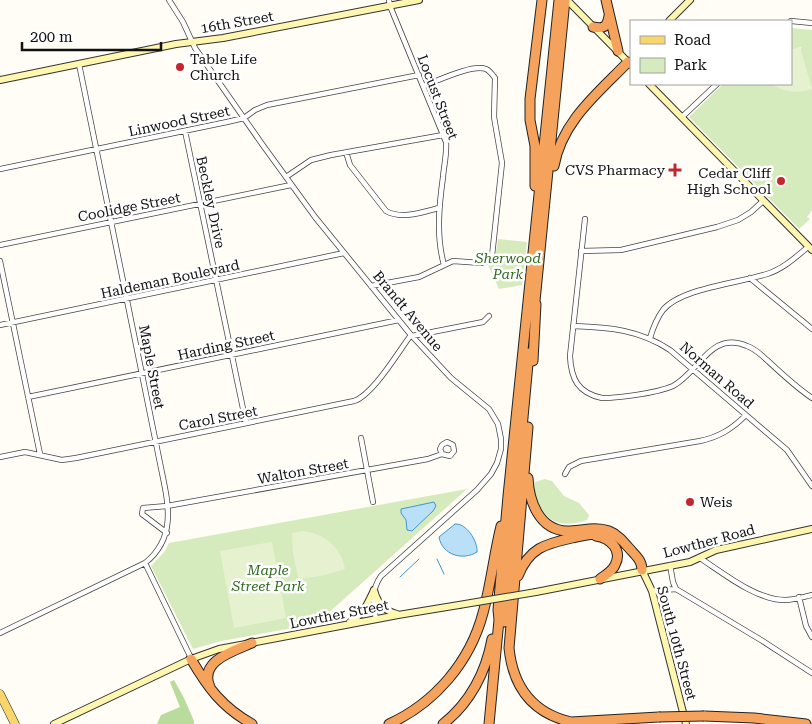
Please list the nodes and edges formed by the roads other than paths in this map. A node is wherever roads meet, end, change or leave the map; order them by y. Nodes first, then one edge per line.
1 (169, 0) edge
2 (419, 0) edge
3 (542, 0) edge
4 (559, 0) edge
5 (566, 0) edge
6 (606, 0) edge
7 (690, 0) edge
8 (389, 3) edge
9 (609, 16) junction
10 (670, 20) edge
11 (792, 22) edge
12 (590, 23) junction
13 (812, 23) edge
14 (560, 26) junction
15 (192, 41) junction
16 (618, 51) junction
17 (630, 62) edge
18 (79, 64) junction
19 (418, 75) junction
20 (0, 80) edge
21 (650, 85) edge
22 (716, 85) edge
23 (423, 86) junction
24 (682, 117) junction
25 (244, 118) junction
26 (185, 131) junction
27 (443, 135) junction
28 (96, 150) junction
29 (346, 152) junction
30 (0, 169) edge
31 (286, 177) junction
32 (291, 184) junction
33 (763, 201) junction
34 (200, 204) junction
35 (545, 206) junction
36 (440, 208) junction
37 (585, 219) dead end
38 (112, 222) junction
39 (536, 231) junction
40 (0, 245) edge
41 (810, 248) edge
42 (582, 251) junction
43 (344, 253) junction
44 (0, 262) edge
45 (539, 264) junction
46 (444, 265) junction
47 (750, 278) junction
48 (216, 281) junction
49 (371, 286) junction
50 (127, 299) junction
51 (489, 316) dead end
52 (399, 320) junction
53 (12, 322) junction
54 (0, 325) edge
55 (573, 326) junction
56 (812, 329) edge
57 (412, 336) junction
58 (650, 338) junction
59 (231, 355) junction
60 (694, 369) junction
61 (142, 374) junction
62 (28, 397) junction
63 (812, 398) edge
64 (746, 415) junction
65 (246, 423) junction
66 (361, 438) dead end
67 (156, 442) junction
68 (526, 452) junction
69 (40, 454) junction
70 (442, 454) dead end
71 (0, 457) edge
72 (367, 470) junction
73 (565, 474) dead end
74 (810, 476) edge
75 (812, 486) edge
76 (508, 496) junction
77 (373, 502) dead end
78 (167, 506) junction
79 (812, 529) edge
80 (167, 533) junction
81 (591, 535) junction
82 (700, 558) junction
83 (145, 563) junction
84 (670, 565) junction
85 (642, 570) junction
86 (600, 579) junction
87 (676, 589) junction
88 (374, 590) junction
89 (652, 591) junction
90 (514, 593) junction
91 (812, 595) edge
92 (799, 597) junction
93 (498, 610) junction
94 (398, 615) junction
95 (376, 619) junction
96 (345, 625) junction
97 (0, 633) edge
98 (812, 638) edge
99 (252, 643) junction
100 (192, 659) junction
101 (812, 673) edge
102 (0, 694) edge
103 (214, 694) junction
104 (655, 717) junction
105 (15, 724) edge
106 (54, 724) edge
107 (252, 724) edge
108 (389, 724) edge
109 (443, 724) edge
110 (489, 724) edge
111 (494, 724) edge
112 (599, 724) edge
113 (686, 724) edge
114 (806, 724) edge

1 - 15 street, Brandt Avenue
2 - 8 main road, 16th Street
3 - 39 highway
4 - 14 highway
5 - 12 main road
5 - 14 highway
6 - 9 highway
7 - 10 main road
8 - 15 main road, 16th Street
8 - 19 street, Locust Street
9 - 12 highway
9 - 16 highway
11 - 13 street
12 - 16 main road
14 - 35 highway
14 - 39 highway
15 - 18 main road, 16th Street
15 - 25 street, Brandt Avenue
16 - 17 main road
17 - 35 highway
18 - 20 main road, 16th Street
18 - 28 street, Maple Street
19 - 23 street, Locust Street
19 - 25 street, Linwood Street
21 - 24 main road
22 - 24 street
23 - 27 street, Locust Street
23 - 46 street
24 - 33 main road
25 - 26 street, Linwood Street
25 - 31 street, Brandt Avenue
26 - 28 street, Linwood Street
26 - 34 street, Beckley Drive
27 - 29 street
27 - 36 street, Locust Street
28 - 30 street, Linwood Street
28 - 38 street, Maple Street
29 - 31 street
29 - 36 street
31 - 32 street, Brandt Avenue
32 - 34 street, Coolidge Street
32 - 43 street, Brandt Avenue
33 - 41 main road
33 - 42 street
34 - 38 street, Coolidge Street
34 - 48 street, Beckley Drive
35 - 45 highway
36 - 46 street, Locust Street
37 - 42 street
38 - 40 street, Coolidge Street
38 - 50 street, Maple Street
39 - 76 highway
41 - 47 street
42 - 55 street
43 - 48 street, Haldeman Boulevard
43 - 49 street, Brandt Avenue
44 - 53 street
45 - 68 highway
45 - 111 highway
46 - 49 street
47 - 56 street
47 - 58 street
48 - 50 street, Haldeman Boulevard
48 - 59 street, Beckley Drive
49 - 52 street, Brandt Avenue
50 - 53 street, Haldeman Boulevard
50 - 61 street, Maple Street
51 - 57 street
52 - 57 street, Brandt Avenue
52 - 59 street, Harding Street
53 - 54 street, Haldeman Boulevard
53 - 62 street
55 - 58 street, Norman Road
55 - 60 street
57 - 65 street, Carol Street
57 - 88 street, Brandt Avenue
58 - 60 street, Norman Road
59 - 61 street, Harding Street
59 - 65 street, Beckley Drive
60 - 63 street
60 - 64 street, Norman Road
61 - 62 street, Harding Street
61 - 67 street, Maple Street
62 - 69 street
64 - 73 street
64 - 74 street, Norman Road
65 - 67 street, Carol Street
66 - 72 street
67 - 69 street, Carol Street
67 - 78 street, Maple Street
68 - 85 highway
68 - 90 highway
69 - 71 street, Carol Street
70 - 72 street, Walton Street
72 - 77 street
72 - 78 street, Walton Street
74 - 75 street, Norman Road
76 - 93 highway
76 - 108 highway
78 - 80 street, Maple Street
78 - 80 street, Walton Street
79 - 82 main road, Lowther Road
80 - 83 street
81 - 85 highway
81 - 86 highway
81 - 90 highway
82 - 84 main road, Lowther Road
82 - 92 street
83 - 97 street
83 - 100 street
84 - 85 main road, Lowther Road
84 - 87 street
85 - 86 main road, Lowther Street
85 - 89 main road, South 10th Street
86 - 94 main road, Lowther Street, bridge
87 - 89 street
87 - 101 street
88 - 94 main road
88 - 95 street
88 - 96 main road
89 - 113 main road, South 10th Street
90 - 104 highway
91 - 92 street
92 - 98 street
93 - 109 highway
93 - 110 highway
94 - 95 main road, Lowther Street
95 - 96 main road, Lowther Street
96 - 99 main road, Lowther Street
99 - 100 main road, Lowther Street
99 - 103 highway
100 - 103 highway
100 - 106 main road, Lowther Street
102 - 105 main road
103 - 107 highway
104 - 112 highway
104 - 114 highway, bridge

